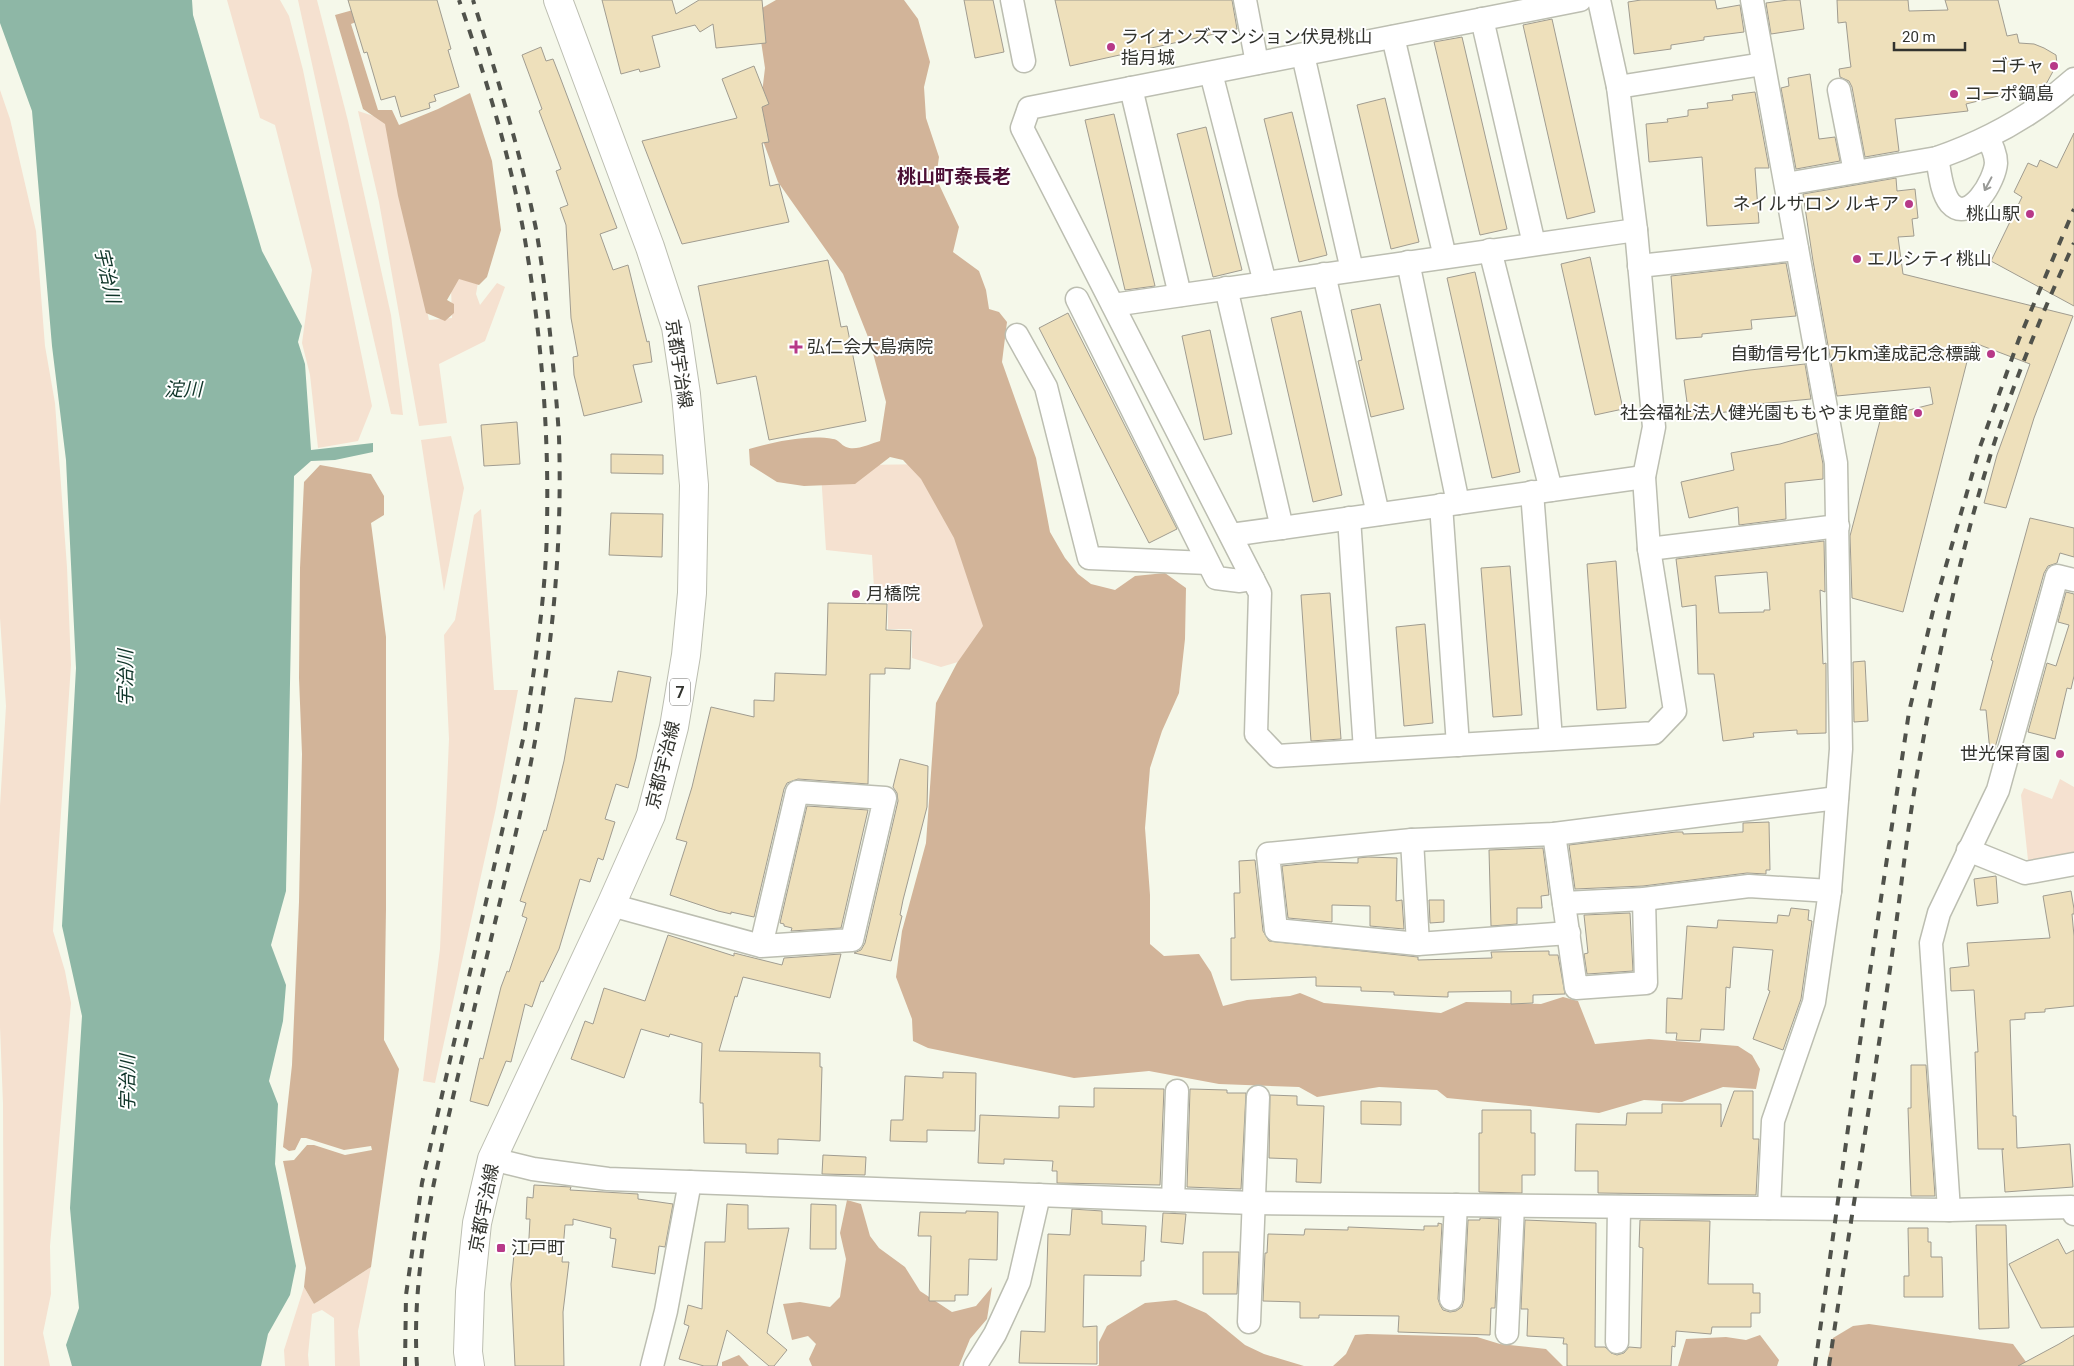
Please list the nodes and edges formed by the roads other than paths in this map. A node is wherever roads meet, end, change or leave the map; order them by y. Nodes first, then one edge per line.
1 (558, 0) edge
2 (1012, 0) edge
3 (1245, 0) edge
4 (1580, 0) edge
5 (1599, 0) edge
6 (1752, 0) edge
7 (1482, 19) junction
8 (1393, 37) junction
9 (1304, 54) junction
10 (1024, 61) dead end
11 (1257, 63) junction
12 (1764, 64) junction
13 (1211, 73) junction
14 (2074, 79) edge
15 (1618, 87) junction
16 (1131, 88) junction
17 (1839, 90) dead end
18 (1988, 138) junction
19 (1937, 158) junction
20 (1855, 172) junction
21 (1786, 184) junction
22 (1636, 230) junction
23 (1534, 244) junction
24 (1797, 249) junction
25 (1490, 250) junction
26 (1445, 257) junction
27 (1408, 262) junction
28 (1639, 266) junction
29 (1352, 270) junction
30 (1324, 274) junction
31 (1265, 283) junction
32 (1226, 288) junction
33 (1180, 295) junction
34 (1077, 299) dead end
35 (1113, 305) junction
36 (1017, 335) dead end
37 (1141, 360) junction
38 (1115, 376) junction
39 (1644, 476) junction
40 (1541, 491) junction
41 (1449, 504) junction
42 (1378, 514) junction
43 (1349, 518) junction
44 (1838, 526) junction
45 (1282, 528) junction
46 (1230, 535) junction
47 (1649, 549) junction
48 (1208, 563) junction
49 (1253, 578) junction
50 (2074, 580) edge
51 (1551, 739) junction
52 (1458, 744) junction
53 (1365, 750) junction
54 (1837, 798) junction
55 (1554, 834) junction
56 (1412, 840) junction
57 (1968, 850) junction
58 (2074, 864) edge
59 (1830, 891) junction
60 (1644, 899) junction
61 (1564, 903) junction
62 (611, 905) junction
63 (1569, 933) junction
64 (1418, 944) junction
65 (761, 946) junction
66 (1177, 1091) dead end
67 (1258, 1097) dead end
68 (492, 1159) junction
69 (690, 1182) junction
70 (1039, 1195) junction
71 (1172, 1200) junction
72 (1253, 1203) junction
73 (1456, 1205) junction
74 (2073, 1205) edge
75 (1513, 1206) junction
76 (1620, 1207) junction
77 (1769, 1208) junction
78 (1949, 1210) junction
79 (1451, 1299) dead end
80 (1249, 1322) dead end
81 (1507, 1333) dead end
82 (1617, 1342) dead end
83 (470, 1366) edge
84 (652, 1366) edge
85 (975, 1366) edge

1 - 62 main road, 京都宇治線 / 7
2 - 10 street
3 - 11 street
4 - 7 street
5 - 15 street
6 - 12 street
7 - 8 street
7 - 23 street
8 - 9 street
8 - 26 street
9 - 11 street
9 - 29 street
11 - 13 street
12 - 15 street
12 - 21 street
13 - 16 street
13 - 31 street
14 - 18 street
15 - 22 street
16 - 33 street
16 - 35 street
17 - 20 street
18 - 19 street
18 -> 19 street
19 - 20 street
20 - 21 street
21 - 24 street
22 - 23 street
22 - 28 street
23 - 25 street
24 - 28 street
24 - 44 street
25 - 26 street
25 - 40 street
26 - 27 street
27 - 29 street
27 - 41 street
28 - 39 street
29 - 30 street
30 - 31 street
30 - 42 street
31 - 32 street
32 - 33 street
32 - 45 street
33 - 35 street
34 - 38 street
35 - 37 street
36 - 48 street
37 - 38 street
37 - 46 street
38 - 48 street
39 - 40 street
39 - 47 street
40 - 41 street
40 - 51 street
41 - 42 street
41 - 52 street
42 - 43 street
43 - 45 street
43 - 53 street
44 - 47 street
44 - 54 street
45 - 46 street
46 - 49 street
47 - 51 street
48 - 49 street
49 - 53 street
50 - 57 street
51 - 52 street
52 - 53 street
54 - 55 street
54 - 59 street
55 - 56 street
55 - 61 street
56 - 64 street
56 - 64 street
57 - 58 street
57 - 78 street
59 - 60 street
59 - 77 street
60 - 61 street
60 - 63 street
61 - 63 street
62 - 65 street
62 - 68 main road, 京都宇治線 / 7
63 - 64 street
65 - 65 street
66 - 71 street
67 - 72 street
68 - 69 street
68 - 83 main road, 京都宇治線 / 7
69 - 70 street
69 - 84 street
70 - 71 street
70 - 85 street
71 - 72 street
72 - 73 street
72 - 80 street
73 - 75 street
73 - 79 street
74 - 78 street
75 - 76 street
75 - 81 street
76 - 77 street
76 - 82 street
77 - 78 street

